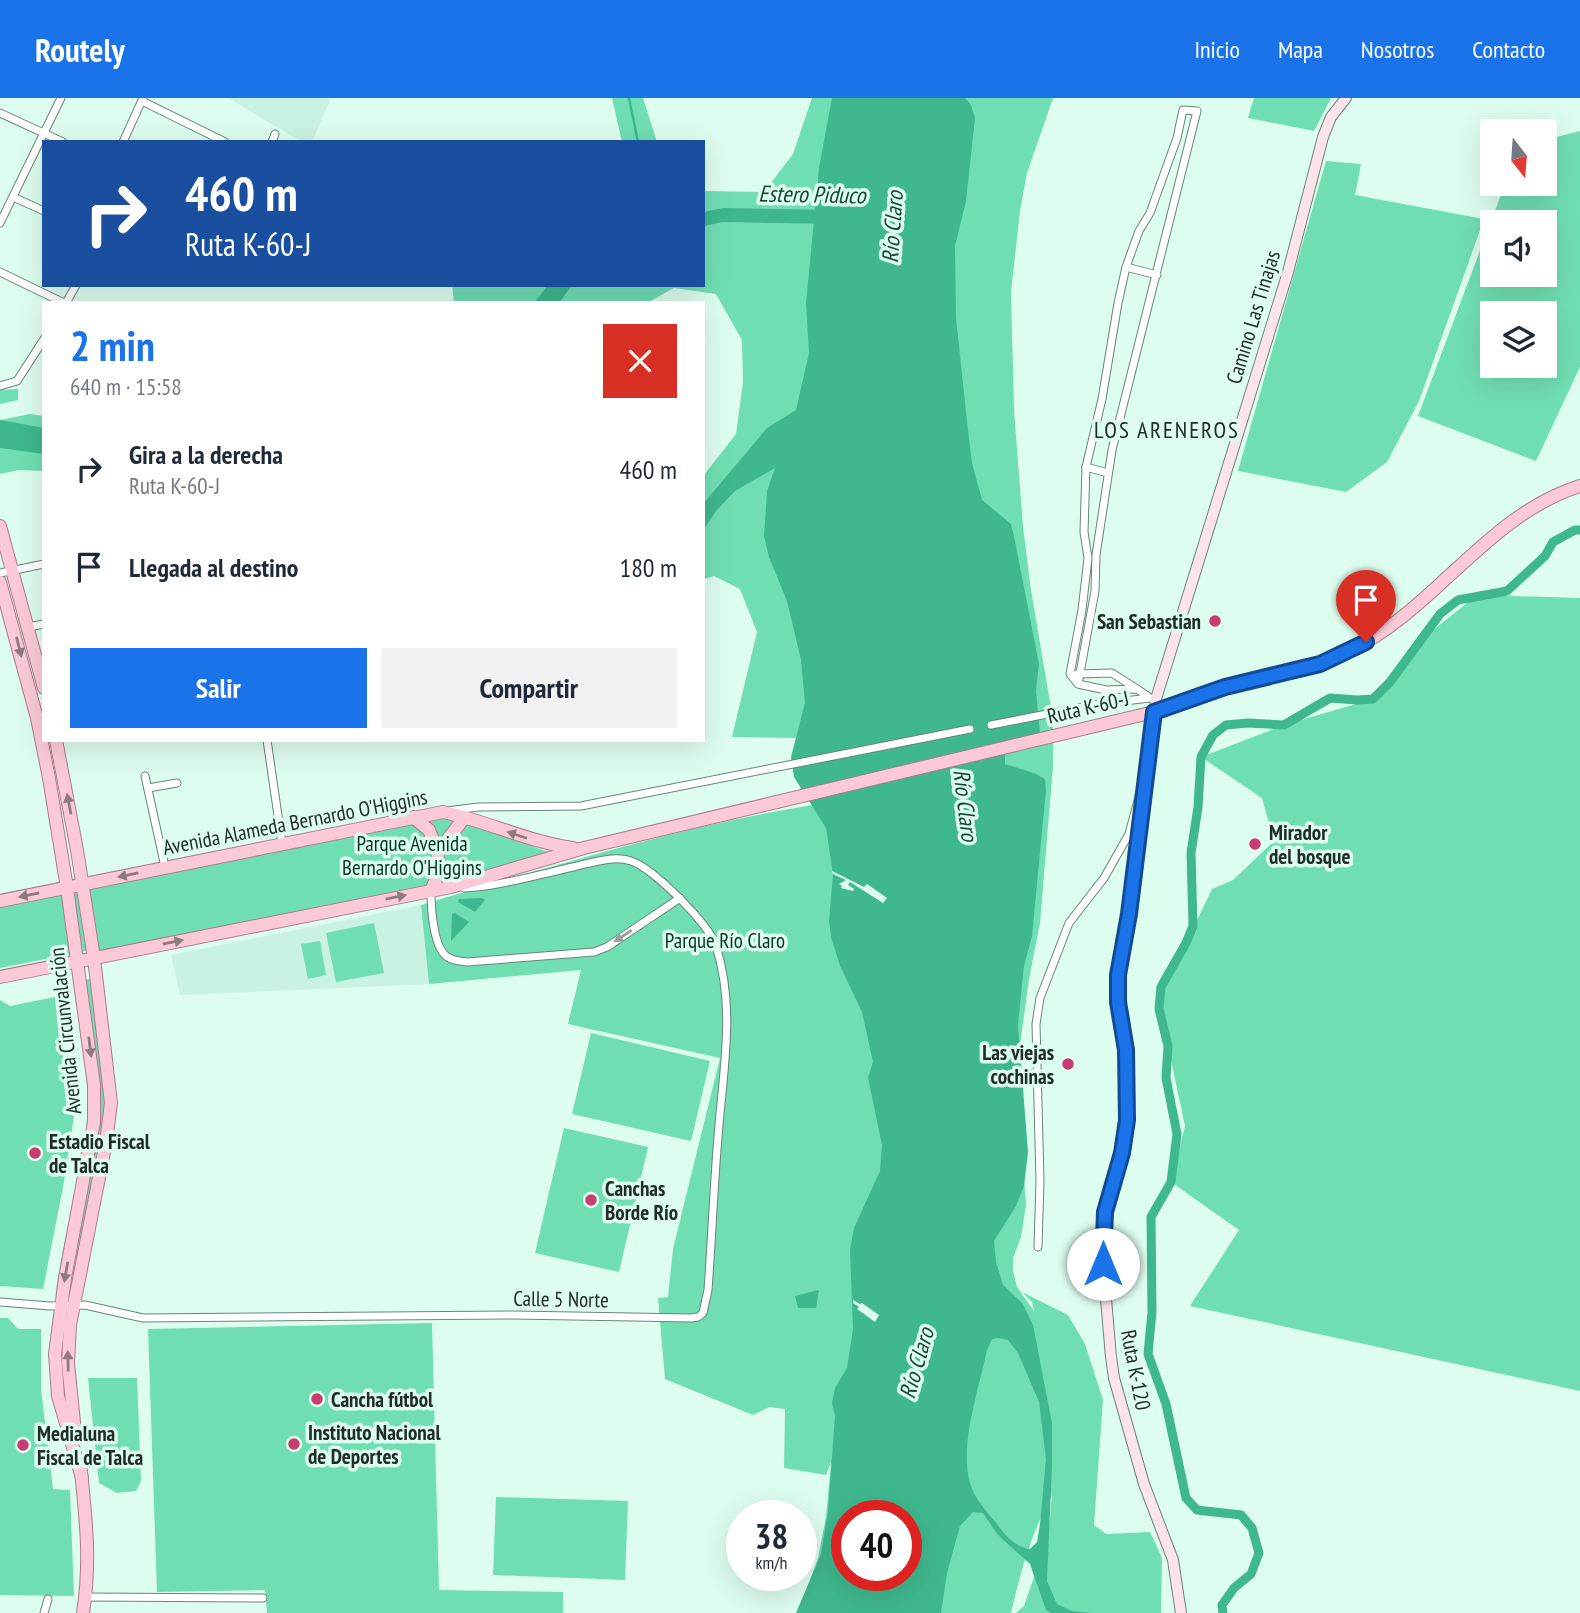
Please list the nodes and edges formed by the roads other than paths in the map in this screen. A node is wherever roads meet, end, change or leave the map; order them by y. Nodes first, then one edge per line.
1 (61, 98) edge
2 (1346, 98) edge
3 (143, 99) edge
4 (0, 113) edge
5 (43, 133) junction
6 (59, 140) edge
7 (124, 140) edge
8 (221, 140) edge
9 (13, 197) junction
10 (42, 210) edge
11 (0, 223) edge
12 (1126, 267) junction
13 (0, 272) edge
14 (1157, 275) junction
15 (61, 301) edge
16 (42, 342) edge
17 (0, 386) edge
18 (1086, 467) junction
19 (1108, 474) junction
20 (1580, 486) edge
21 (0, 526) edge
22 (42, 564) edge
23 (6, 571) edge
24 (0, 582) edge
25 (42, 624) edge
26 (28, 627) junction
27 (1070, 674) junction
28 (1080, 674) junction
29 (42, 680) edge
30 (1078, 684) junction
31 (1138, 689) junction
32 (1153, 703) junction
33 (991, 725) dead end
34 (970, 729) dead end
35 (56, 742) edge
36 (267, 742) edge
37 (1145, 772) junction
38 (145, 776) dead end
39 (177, 783) dead end
40 (148, 788) junction
41 (478, 807) junction
42 (443, 812) junction
43 (413, 817) junction
44 (465, 817) junction
45 (282, 843) junction
46 (589, 846) junction
47 (438, 852) junction
48 (165, 867) junction
49 (82, 884) junction
50 (451, 887) junction
51 (67, 888) junction
52 (431, 891) junction
53 (680, 898) junction
54 (0, 901) edge
55 (94, 958) junction
56 (77, 961) junction
57 (0, 977) edge
58 (1038, 1247) dead end
59 (0, 1302) edge
60 (67, 1305) junction
61 (86, 1597) junction
62 (262, 1598) dead end
63 (48, 1599) dead end
64 (44, 1613) edge
65 (83, 1613) edge
66 (1181, 1613) edge

1 - 5 street
2 - 32 street, Camino Las Tinajas
3 - 7 street
3 - 8 street
4 - 5 street
5 - 6 street
5 - 9 street
9 - 10 street
9 - 11 street
12 - 14 street
12 - 14 street
12 - 18 street
13 - 15 street
14 - 19 street
16 - 17 street
18 - 19 street
18 - 27 street
19 - 28 street
20 - 32 main road, Ruta K-60-J
21 - 23 main road
22 - 23 street
23 - 26 main road
24 -> 51 main road, Avenida Circunvalación
25 - 26 street
26 - 29 main road
27 - 28 street
27 - 30 street
28 - 30 street
28 - 31 street
30 - 31 street
31 - 32 street
32 - 33 street
32 - 37 street, Ruta K-120
32 - 46 main road, Ruta K-60-J
34 - 41 street
49 -> 35 main road, Avenida Circunvalación
36 - 45 street
37 - 58 street
37 - 66 street, Ruta K-120
38 - 40 street
39 - 40 street
40 - 48 street
41 - 42 street
41 - 44 street
42 - 43 main road, Avenida Alameda Bernardo O'Higgins
42 - 44 main road, Avenida Alameda Bernardo O'Higgins
43 - 45 main road, Avenida Alameda Bernardo O'Higgins
43 - 47 main road
46 -> 44 main road, Avenida Alameda Bernardo O'Higgins
44 - 47 main road
45 - 48 main road, Avenida Alameda Bernardo O'Higgins
46 - 50 main road
47 - 52 main road
48 -> 49 main road, Avenida Alameda Bernardo O'Higgins
49 - 51 main road, Avenida Alameda Bernardo O'Higgins
49 - 55 main road, Avenida Circunvalación
50 - 52 main road
50 - 53 street
51 -> 54 main road, Avenida Alameda Bernardo O'Higgins
51 - 56 main road, Avenida Circunvalación
53 -> 52 street
55 -> 52 main road
53 - 60 street, Calle 5 Norte
55 - 56 main road
55 - 60 main road, Avenida Circunvalación
56 - 57 main road
56 -> 60 main road, Avenida Circunvalación
59 - 60 street, Calle 5 Norte
60 - 61 main road, Avenida Circunvalación
61 - 62 street
61 - 65 main road, Avenida Circunvalación
63 - 64 street

